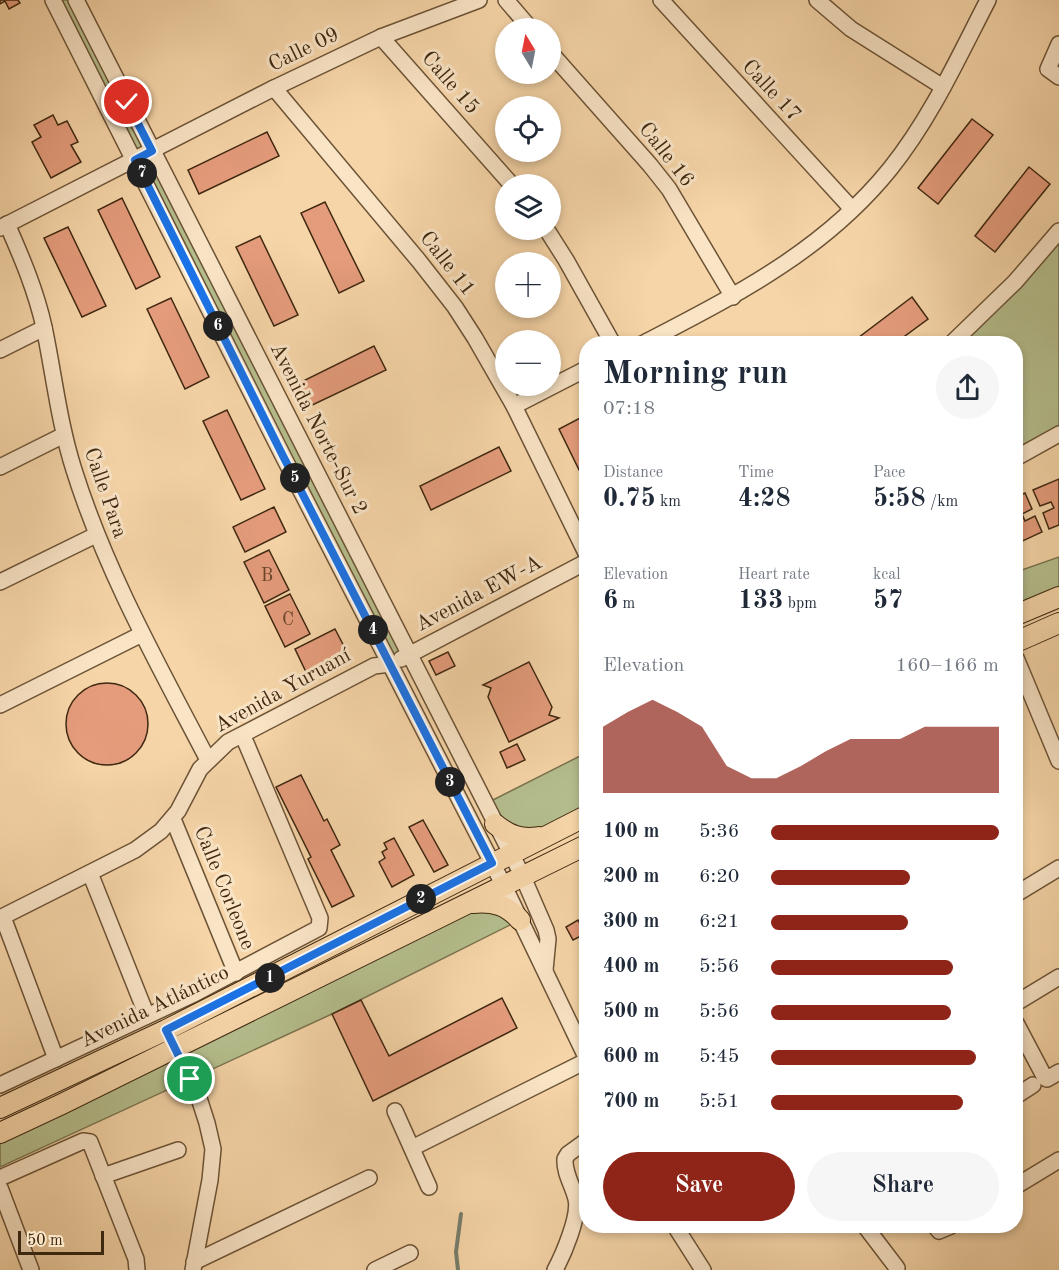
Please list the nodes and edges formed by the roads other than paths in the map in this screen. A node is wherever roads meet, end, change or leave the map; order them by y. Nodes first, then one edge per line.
1 (53, 0) edge
2 (76, 0) edge
3 (479, 0) edge
4 (506, 0) edge
5 (661, 0) edge
6 (817, 0) edge
7 (988, 0) edge
8 (522, 18) edge
9 (381, 37) junction
10 (1059, 44) edge
11 (561, 64) edge
12 (1059, 77) edge
13 (944, 87) junction
14 (274, 88) junction
15 (152, 151) junction
16 (135, 160) junction
17 (502, 174) edge
18 (852, 209) junction
19 (3, 226) edge
20 (1057, 237) edge
21 (553, 240) edge
22 (733, 297) junction
23 (44, 328) junction
24 (609, 336) edge
25 (657, 336) edge
26 (959, 336) edge
27 (0, 350) edge
28 (579, 373) edge
29 (514, 406) junction
30 (1059, 434) edge
31 (63, 435) junction
32 (1023, 454) edge
33 (0, 467) edge
34 (96, 535) junction
35 (579, 539) edge
36 (579, 566) edge
37 (0, 582) edge
38 (1059, 597) edge
39 (1023, 612) edge
40 (1059, 623) edge
41 (142, 634) junction
42 (1023, 639) edge
43 (410, 654) junction
44 (390, 664) junction
45 (1023, 675) edge
46 (0, 705) edge
47 (246, 743) junction
48 (208, 760) junction
49 (1059, 761) edge
50 (173, 819) junction
51 (579, 819) edge
52 (495, 824) junction
53 (545, 836) junction
54 (579, 848) edge
55 (510, 854) junction
56 (492, 863) junction
57 (1059, 868) edge
58 (90, 873) junction
59 (522, 877) junction
60 (504, 886) junction
61 (1023, 890) edge
62 (471, 903) junction
63 (2, 918) edge
64 (520, 920) junction
65 (545, 970) junction
66 (236, 973) junction
67 (1059, 977) edge
68 (1023, 999) edge
69 (147, 1016) junction
70 (166, 1030) junction
71 (1023, 1036) edge
72 (579, 1044) edge
73 (175, 1048) junction
74 (56, 1059) junction
75 (579, 1063) edge
76 (1059, 1072) edge
77 (0, 1085) edge
78 (1033, 1085) dead end
79 (1023, 1091) edge
80 (0, 1108) edge
81 (395, 1111) dead end
82 (0, 1132) edge
83 (579, 1146) edge
84 (412, 1148) junction
85 (178, 1150) dead end
86 (1059, 1160) edge
87 (104, 1176) junction
88 (0, 1178) edge
89 (369, 1178) dead end
90 (1023, 1182) edge
91 (429, 1187) dead end
92 (0, 1188) edge
93 (679, 1233) edge
94 (870, 1233) edge
95 (410, 1252) dead end
96 (194, 1266) edge
97 (897, 1268) dead end
98 (31, 1270) edge
99 (136, 1270) edge
100 (375, 1270) edge
101 (555, 1270) edge
102 (703, 1270) edge

1 - 16 street, Avenida Norte-Sur 2
2 - 15 street, Avenida Norte-Sur 2
3 - 9 street, Calle 09
4 - 8 street
5 - 18 street, Calle 17
6 - 13 street
7 - 13 street
9 - 14 street, Calle 09
9 - 17 street, Calle 15
10 - 12 street
11 - 22 street, Calle 16
13 - 18 street
14 - 15 street, Calle 09
14 - 29 street, Calle 11
15 - 16 street, Calle 09
15 - 43 street, Avenida Norte-Sur 2
16 - 19 street, Calle 09
16 - 44 street, Avenida Norte-Sur 2
18 - 22 street
19 - 23 street, Calle Para
20 - 26 street
21 - 24 street
22 - 25 street
23 - 27 street
23 - 31 street, Calle Para
28 - 29 street
29 - 35 street, Calle 11
30 - 32 street
31 - 33 street
31 - 34 street, Calle Para
34 - 37 street
34 - 41 street, Calle Para
36 - 43 street, Avenida EW-A
38 - 39 main road
40 - 42 main road
41 - 46 street
41 - 48 street, Calle Para
43 - 44 street, Avenida EW-A
43 - 52 street, Avenida Norte-Sur 2
44 - 47 street, Avenida Yuruaní
44 - 48 street, Avenida Yuruaní
44 - 56 street, Avenida Norte-Sur 2
45 - 49 street
47 - 48 street, Avenida Yuruaní
47 - 66 street
48 - 50 street, Avenida Yuruaní
50 - 58 street, Avenida Yuruaní
50 - 66 street, Calle Corleone
51 - 53 main road, Avenida Atlántico
52 - 53 main road
52 - 55 street, Avenida Norte-Sur 2
53 - 55 main road, Avenida Atlántico
54 - 59 main road
55 - 56 main road, Avenida Atlántico
55 - 59 street, Avenida Norte-Sur 2
56 - 60 street, Avenida Norte-Sur 2
56 - 70 main road, Avenida Atlántico
57 - 61 street
58 - 63 street, Avenida Yuruaní
58 - 69 street
59 - 60 main road
59 - 65 street, Avenida Norte-Sur 2
60 - 62 main road
60 - 64 street, Avenida Norte-Sur 2
62 - 64 main road
62 - 73 main road
63 - 74 street
64 - 65 street, Avenida Norte-Sur 2
65 - 72 street, Avenida Norte-Sur 2
66 - 69 street
67 - 68 street
69 - 74 street
70 - 73 street
70 - 80 main road, Avenida Atlántico
71 - 76 street
73 - 82 main road
73 - 96 street
74 - 77 street
75 - 84 street
78 - 79 street
81 - 84 street
83 - 101 street
84 - 91 street
85 - 87 street
86 - 90 street
87 - 88 street
87 - 99 street
89 - 96 street
92 - 98 street
93 - 102 street
94 - 97 street
95 - 100 street

